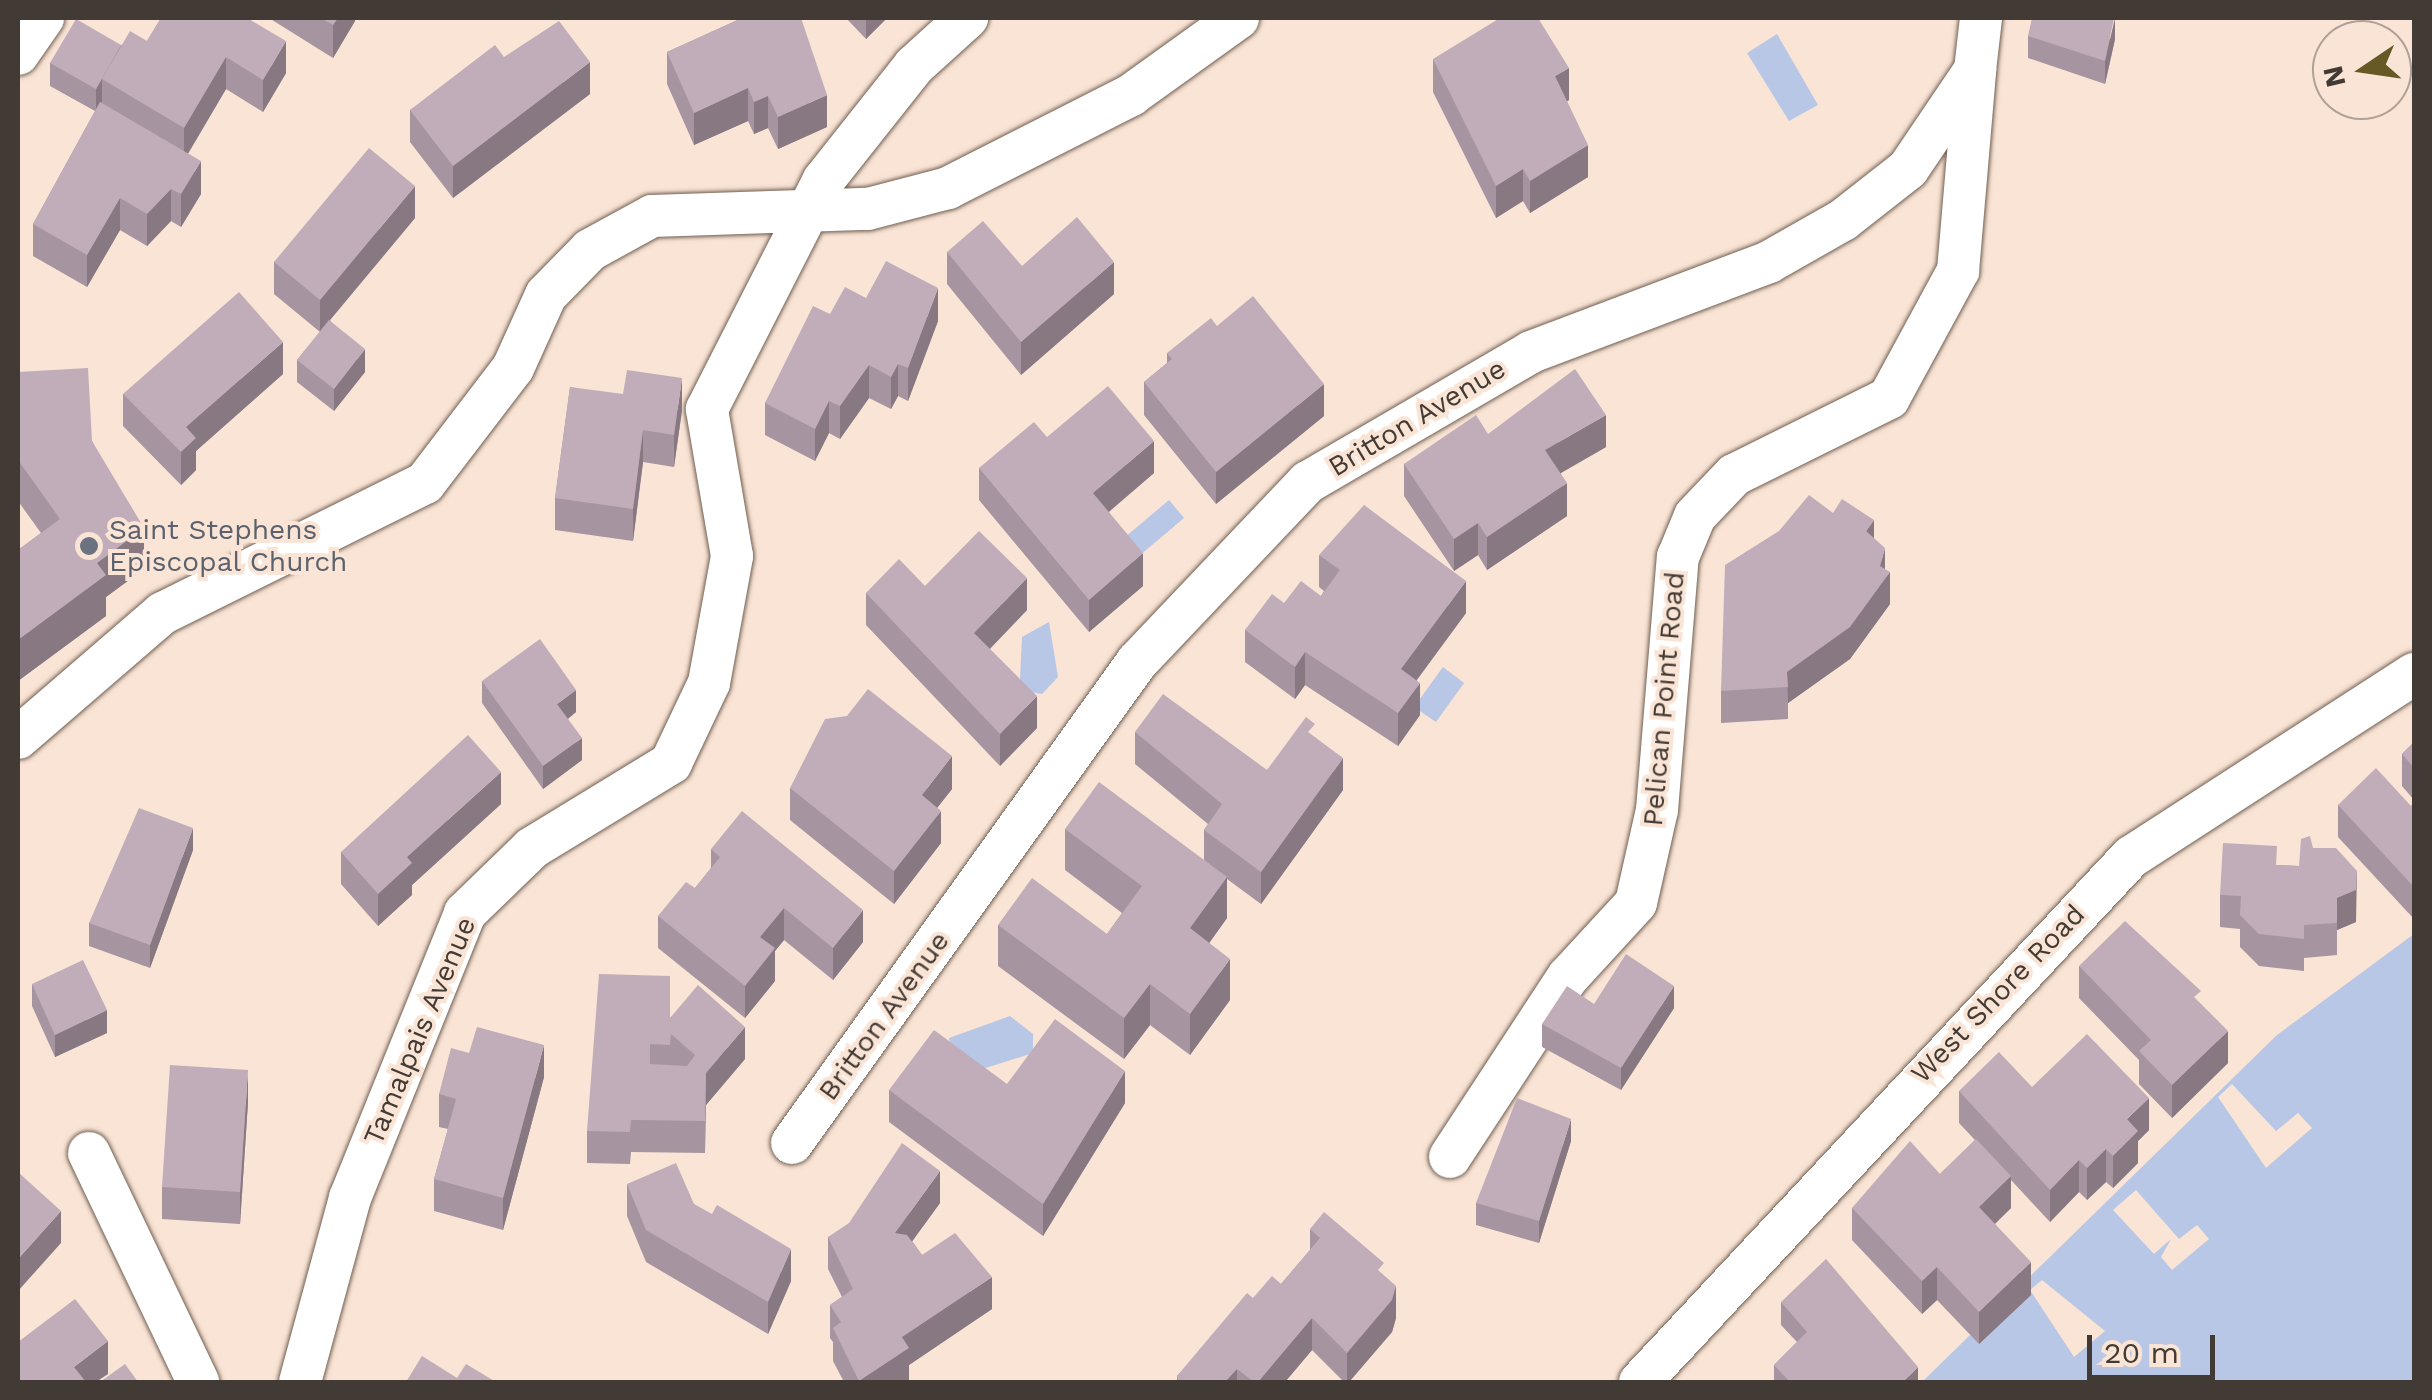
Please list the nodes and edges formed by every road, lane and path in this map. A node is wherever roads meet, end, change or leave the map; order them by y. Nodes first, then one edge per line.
1 (43, 18) edge
2 (967, 18) edge
3 (1238, 18) edge
4 (1981, 18) edge
5 (18, 54) edge
6 (1976, 70) junction
7 (808, 211) junction
8 (2414, 674) edge
9 (18, 738) edge
10 (792, 1143) dead end
11 (89, 1153) dead end
12 (1450, 1157) dead end
13 (198, 1382) edge
14 (300, 1382) edge
15 (1640, 1382) edge

1 - 5 street
2 - 7 street, Tamalpais Avenue
3 - 7 street
4 - 6 street, Britton Avenue
6 - 10 street, Britton Avenue
6 - 12 street, Pelican Point Road
7 - 9 street
7 - 14 street, Tamalpais Avenue
8 - 15 street, West Shore Road
11 - 13 street

